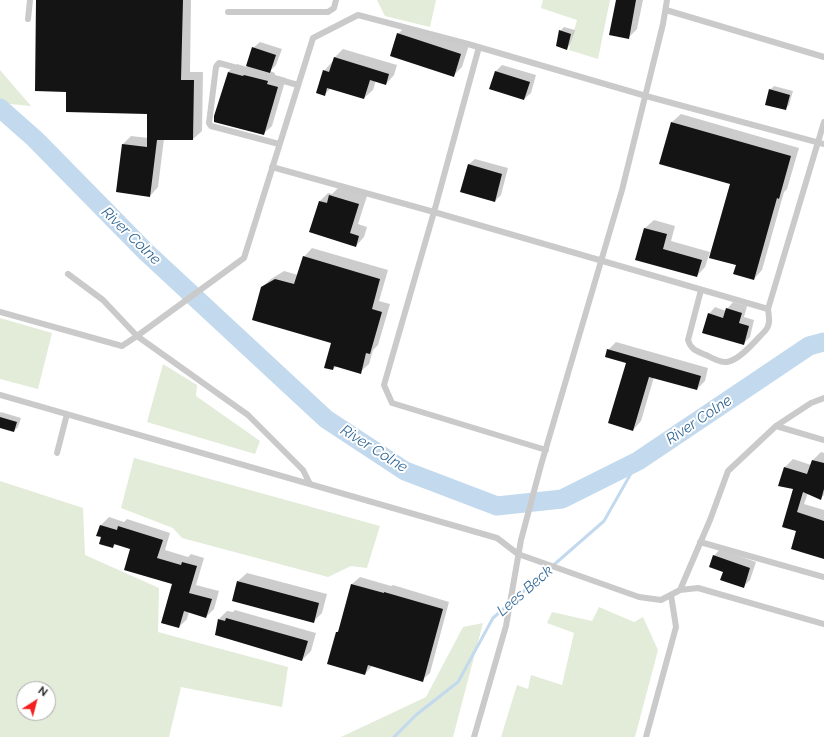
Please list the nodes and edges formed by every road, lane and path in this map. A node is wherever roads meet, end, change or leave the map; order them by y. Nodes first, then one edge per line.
1 (30, 0) edge
2 (336, 0) edge
3 (667, 0) edge
4 (666, 10) junction
5 (228, 12) dead end
6 (28, 19) dead end
7 (479, 47) junction
8 (824, 57) edge
9 (298, 85) junction
10 (646, 96) junction
11 (824, 122) edge
12 (279, 144) junction
13 (821, 144) edge
14 (272, 167) junction
15 (434, 212) junction
16 (601, 261) junction
17 (68, 274) dead end
18 (701, 290) junction
19 (768, 309) junction
20 (0, 312) edge
21 (137, 336) junction
22 (0, 395) edge
23 (824, 398) edge
24 (67, 414) junction
25 (776, 426) junction
26 (824, 440) edge
27 (546, 450) junction
28 (57, 453) dead end
29 (310, 484) junction
30 (700, 542) junction
31 (518, 554) junction
32 (824, 577) edge
33 (680, 590) junction
34 (671, 595) junction
35 (824, 624) edge
36 (474, 737) edge
37 (646, 737) edge

1 - 6 lane
2 - 5 lane
3 - 4 lane
4 - 8 lane
4 - 10 lane
7 - 9 lane
7 - 10 lane
7 - 15 lane
9 - 12 lane
9 - 12 lane
10 - 13 lane
10 - 16 lane
11 - 13 lane
12 - 14 lane
13 - 19 lane
14 - 15 lane
14 - 21 lane
15 - 16 lane
15 - 27 lane
16 - 18 lane
16 - 27 lane
17 - 21 lane
18 - 19 lane
18 - 19 lane
20 - 21 lane
21 - 29 lane
22 - 24 lane
23 - 25 lane
24 - 28 lane
24 - 29 lane
25 - 26 lane
25 - 30 lane
27 - 31 lane
29 - 31 lane
30 - 32 lane
30 - 33 lane
31 - 34 lane
31 - 36 lane
33 - 34 lane
33 - 35 lane
34 - 37 lane

